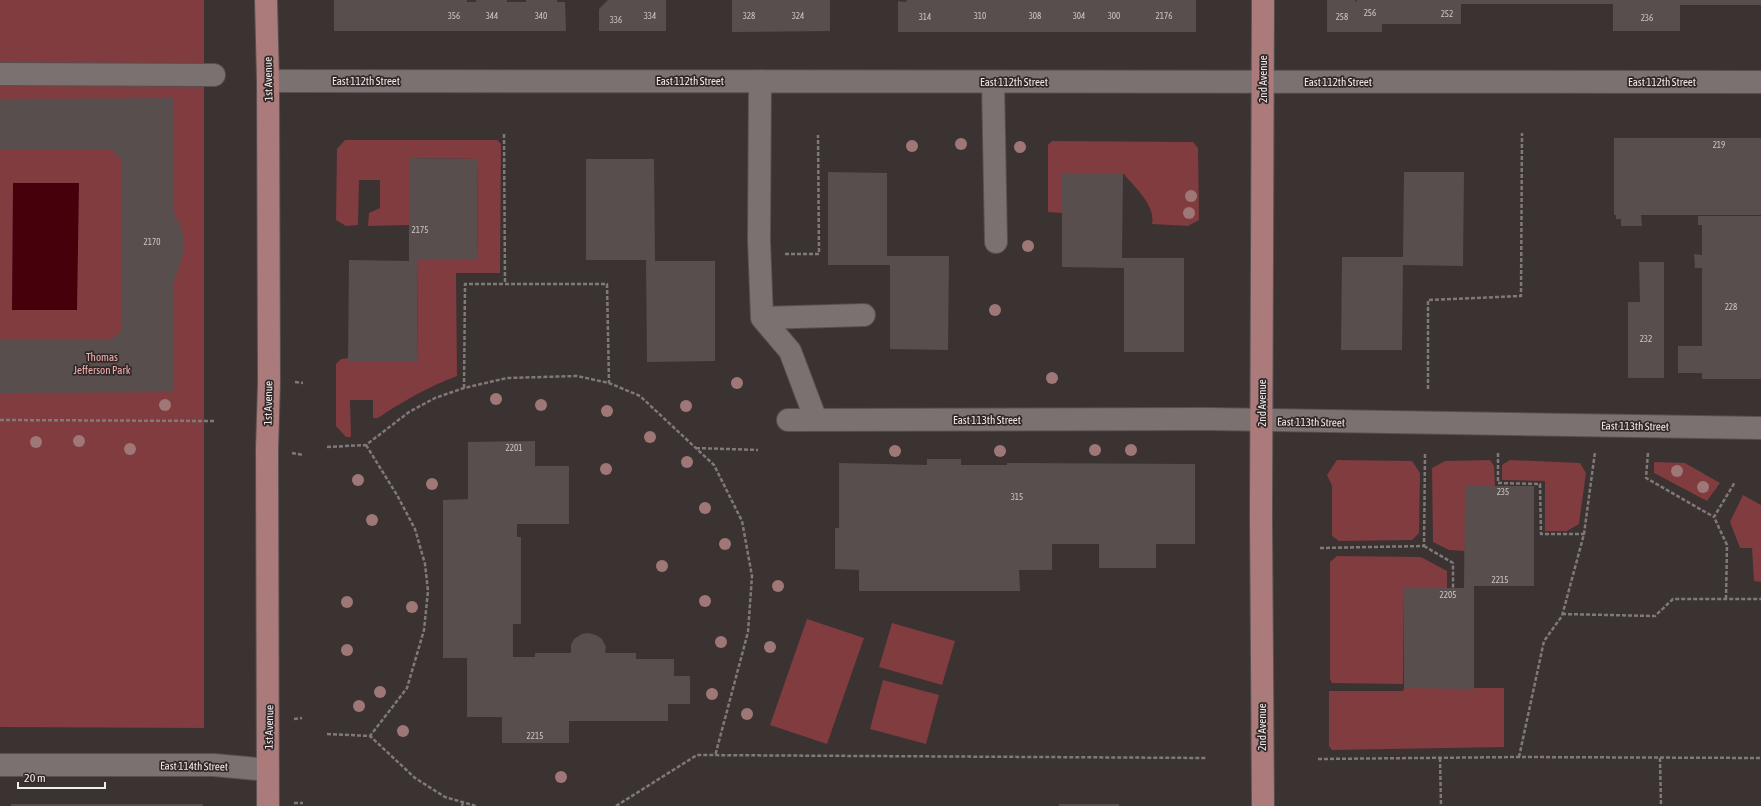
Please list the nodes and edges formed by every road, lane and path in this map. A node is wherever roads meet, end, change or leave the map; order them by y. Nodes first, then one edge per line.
1 (266, 0) edge
2 (1263, 0) edge
3 (0, 74) edge
4 (214, 75) dead end
5 (268, 81) junction
6 (760, 81) junction
7 (993, 82) junction
8 (1262, 82) junction
9 (1761, 82) edge
10 (1522, 133) dead end
11 (504, 134) dead end
12 (818, 134) dead end
13 (996, 242) dead end
14 (783, 254) dead end
15 (504, 284) junction
16 (864, 315) dead end
17 (762, 318) junction
18 (609, 383) junction
19 (464, 388) junction
20 (1428, 390) dead end
21 (0, 420) edge
22 (788, 420) dead end
23 (816, 420) junction
24 (214, 421) dead end
25 (1262, 421) junction
26 (1761, 428) edge
27 (366, 445) junction
28 (327, 447) dead end
29 (696, 448) junction
30 (758, 450) dead end
31 (1595, 452) dead end
32 (1648, 452) dead end
33 (292, 453) dead end
34 (1498, 453) dead end
35 (303, 454) dead end
36 (1425, 454) dead end
37 (1735, 482) dead end
38 (1714, 517) junction
39 (1584, 534) junction
40 (1424, 546) junction
41 (1320, 548) dead end
42 (1454, 588) dead end
43 (1726, 599) junction
44 (1761, 599) edge
45 (1562, 614) junction
46 (302, 718) dead end
47 (291, 720) dead end
48 (327, 734) dead end
49 (370, 736) junction
50 (715, 756) junction
51 (1519, 757) junction
52 (1207, 758) dead end
53 (1440, 758) junction
54 (1660, 758) junction
55 (1761, 758) edge
56 (1318, 759) dead end
57 (0, 765) edge
58 (268, 770) junction
59 (463, 802) junction
60 (291, 803) dead end
61 (304, 803) dead end
62 (268, 806) edge
63 (462, 806) edge
64 (476, 806) edge
65 (616, 806) edge
66 (1263, 806) edge
67 (1441, 806) edge
68 (1661, 806) edge

1 - 5 main road, 1st Avenue
2 - 8 main road, 2nd Avenue
3 - 4 street
5 - 6 street, East 112th Street
5 - 58 main road, 1st Avenue
6 - 7 street, East 112th Street
6 - 17 street
7 - 8 street, East 112th Street
7 - 13 street
8 - 9 street, East 112th Street
8 - 25 main road, 2nd Avenue
10 - 20 path
11 - 15 path
12 - 14 path
15 - 18 path
15 - 19 path
16 - 17 street
17 - 23 street
18 - 19 path
18 - 29 path
19 - 27 path
21 - 24 path
22 - 23 street, East 113th Street
23 - 25 street, East 113th Street
25 - 26 street, East 113th Street
25 - 66 main road, 2nd Avenue
27 - 28 path
27 - 49 path
29 - 30 path
29 - 50 path
31 - 39 path
32 - 38 path
33 - 35 path
34 - 39 path
36 - 40 path
37 - 38 path
38 - 43 path
39 - 45 path
40 - 41 path
40 - 42 path
43 - 44 path
43 - 45 path
45 - 51 path
46 - 47 path
48 - 49 path
49 - 59 path
50 - 52 path
50 - 65 path
51 - 53 path
51 - 54 path
53 - 56 path
53 - 67 path
54 - 55 path
54 - 68 path
57 - 58 street, East 114th Street
58 - 62 main road, 1st Avenue
59 - 63 path
59 - 64 path
60 - 61 path

